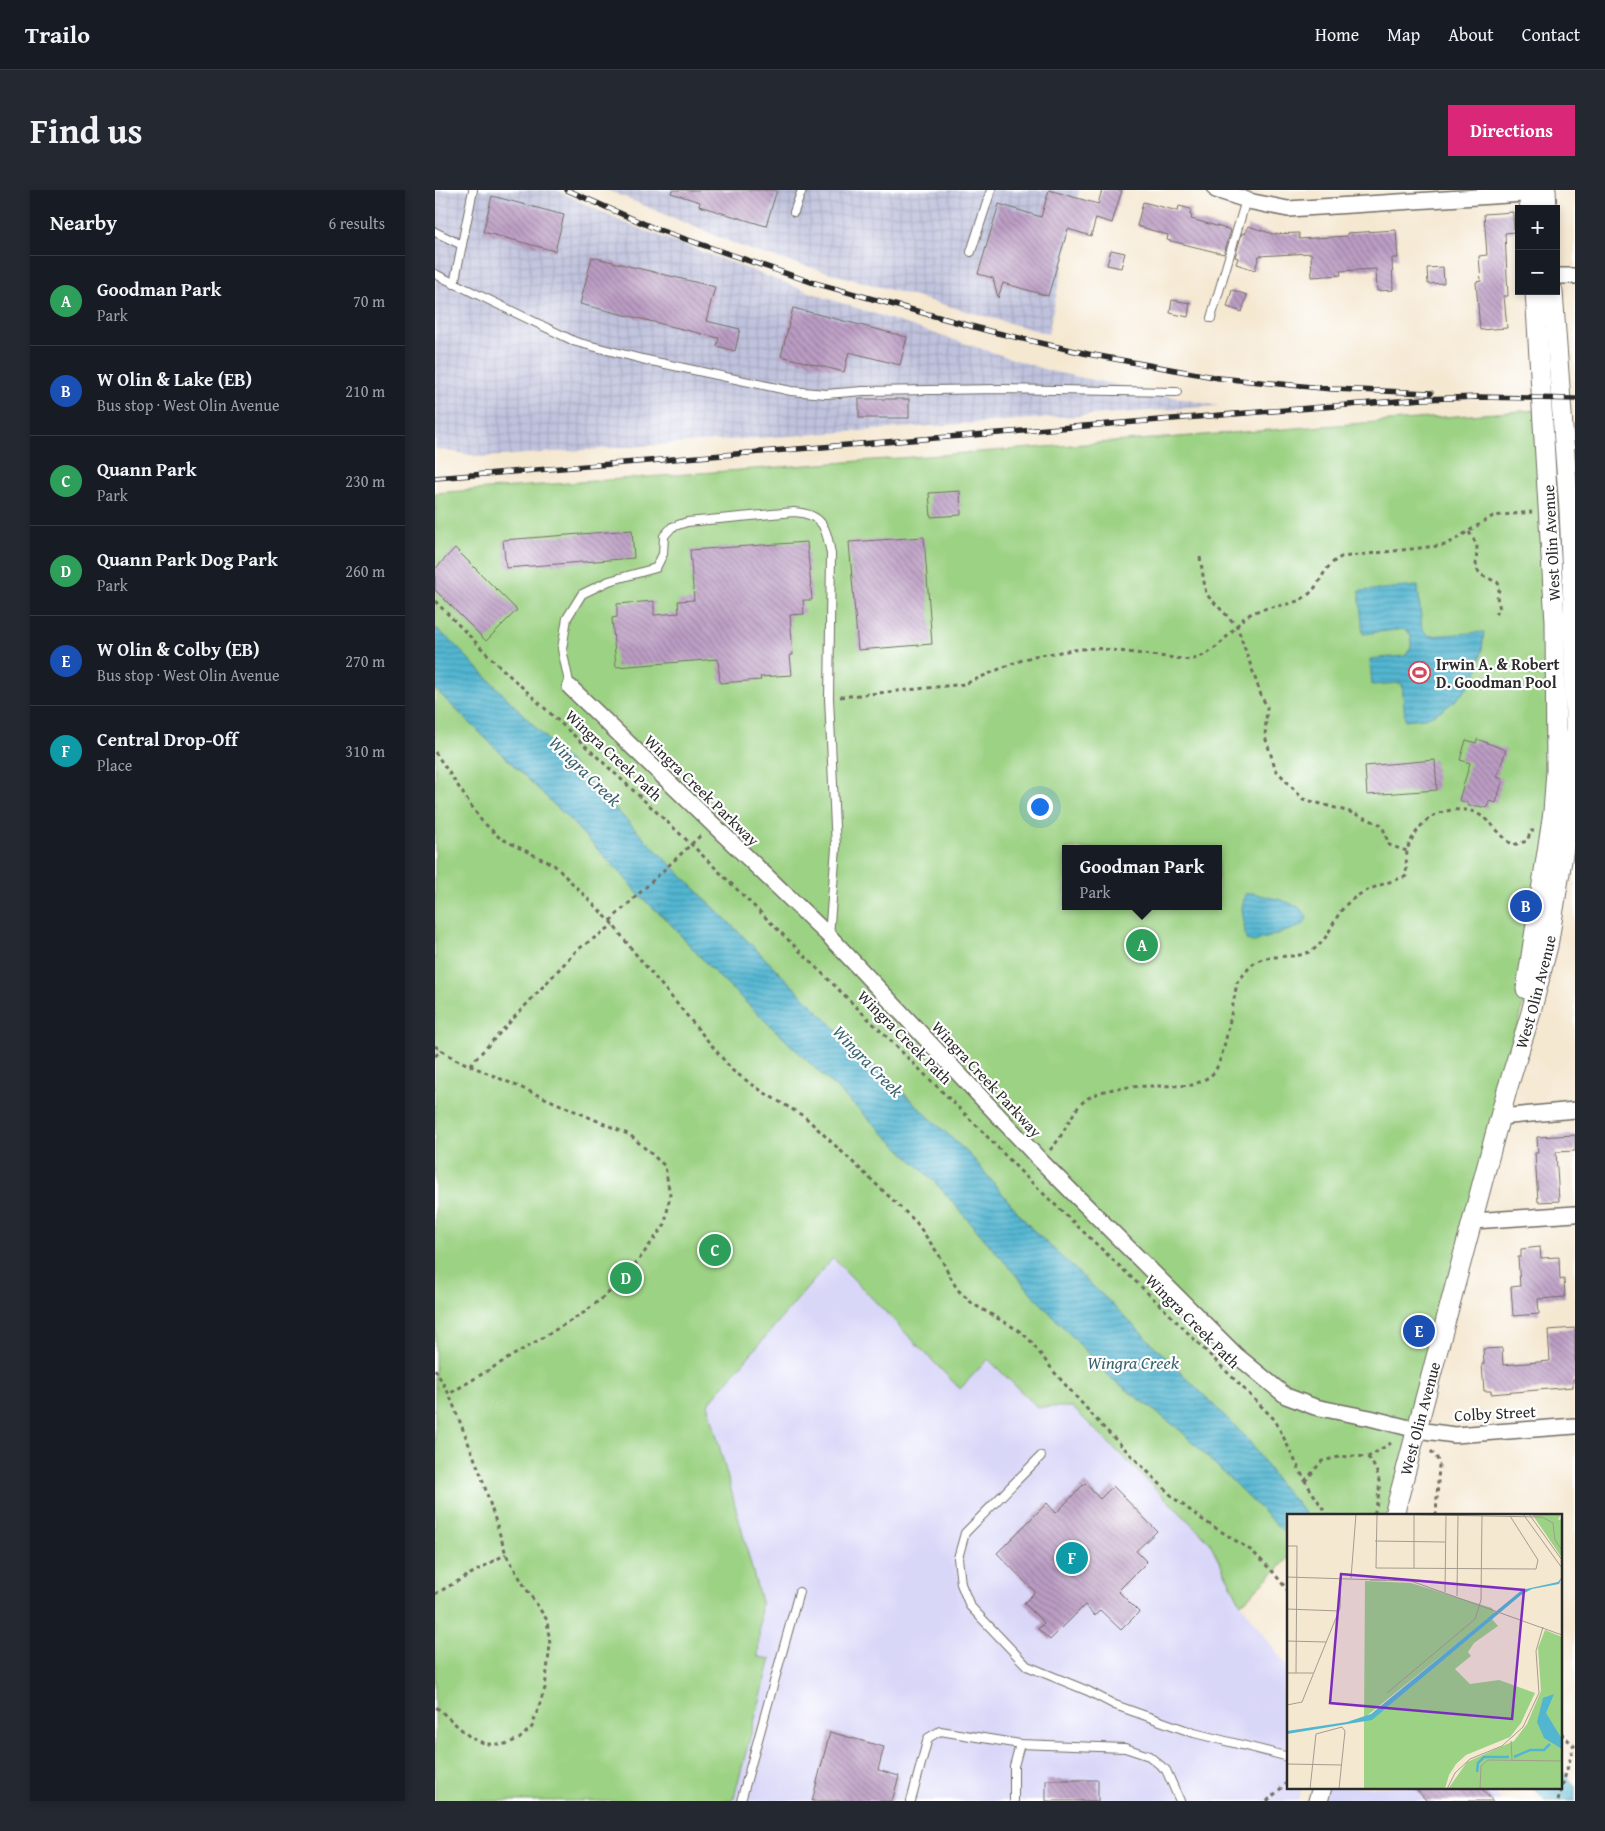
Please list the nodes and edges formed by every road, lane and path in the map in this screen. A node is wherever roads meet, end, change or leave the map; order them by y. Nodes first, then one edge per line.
1 (473, 190) edge
2 (802, 190) edge
3 (991, 190) edge
4 (1216, 190) edge
5 (1250, 197) edge
6 (1537, 197) edge
7 (794, 212) dead end
8 (435, 232) edge
9 (462, 245) junction
10 (971, 252) dead end
11 (435, 274) edge
12 (1560, 276) edge
13 (1575, 276) edge
14 (454, 284) junction
15 (1535, 295) edge
16 (1553, 295) edge
17 (1211, 318) dead end
18 (1177, 392) dead end
19 (1538, 511) dead end
20 (1469, 532) junction
21 (1200, 556) dead end
22 (435, 601) edge
23 (1493, 616) dead end
24 (1237, 626) junction
25 (570, 687) joint
26 (829, 698) junction
27 (435, 752) edge
28 (1566, 811) edge
29 (713, 824) junction
30 (1535, 831) dead end
31 (691, 844) junction
32 (1407, 851) junction
33 (611, 923) junction
34 (829, 936) junction
35 (435, 1046) edge
36 (442, 1050) junction
37 (435, 1056) edge
38 (470, 1066) junction
39 (1575, 1110) edge
40 (1500, 1117) junction
41 (1040, 1160) junction
42 (1025, 1176) junction
43 (1575, 1214) edge
44 (1473, 1221) junction
45 (435, 1369) edge
46 (449, 1394) junction
47 (1575, 1426) edge
48 (1417, 1430) junction
49 (1391, 1443) dead end
50 (1431, 1451) dead end
51 (1041, 1456) dead end
52 (1368, 1457) junction
53 (1305, 1481) junction
54 (1326, 1514) edge
55 (1374, 1514) edge
56 (1394, 1514) edge
57 (1437, 1514) edge
58 (506, 1554) junction
59 (1287, 1590) edge
60 (799, 1592) dead end
61 (435, 1594) edge
62 (435, 1706) edge
63 (1563, 1735) edge
64 (1020, 1744) junction
65 (1574, 1746) edge
66 (1287, 1756) edge
67 (1563, 1782) edge
68 (1287, 1783) edge
69 (1322, 1788) edge
70 (1561, 1788) edge
71 (741, 1801) edge
72 (911, 1801) edge
73 (1014, 1801) edge
74 (1180, 1801) edge
75 (1267, 1801) edge
76 (1318, 1801) edge
77 (1558, 1801) edge

1 - 9 lane
2 - 7 lane
3 - 10 lane
4 - 5 street
5 - 6 street
5 - 17 lane
8 - 9 lane
9 - 14 lane
11 - 14 lane
12 - 13 street
14 - 18 lane
15 - 28 street, West Olin Avenue
16 - 28 street, West Olin Avenue
19 - 20 path
20 - 23 path
20 - 24 path
21 - 24 path
22 - 31 path, Wingra Creek Path
24 - 26 path
24 - 32 path
25 - 26 lane
25 - 29 street, Wingra Creek Parkway
26 - 34 lane
27 - 33 path
28 - 40 street, West Olin Avenue
29 - 31 path
29 - 34 street, Wingra Creek Parkway
30 - 32 path
31 - 33 path
31 - 42 path, Wingra Creek Path
32 - 41 path
33 - 38 path
33 - 59 path
34 - 41 street, Wingra Creek Parkway
35 - 36 path
36 - 37 path
36 - 38 path
38 - 46 path
39 - 40 street
40 - 44 street, West Olin Avenue
41 - 42 path
41 - 48 street, Wingra Creek Parkway
42 - 53 path, Wingra Creek Path
43 - 44 street
44 - 48 street, West Olin Avenue
45 - 46 path
46 - 58 path
47 - 48 street, Colby Street
48 - 56 street, West Olin Avenue
49 - 52 path
50 - 57 path
51 - 66 lane
52 - 53 path
52 - 55 path
53 - 54 path, Wingra Creek Path
58 - 61 path
58 - 62 path
60 - 71 lane
63 - 65 path
64 - 72 lane
64 - 73 lane
64 - 74 lane
65 - 67 path
68 - 75 path
69 - 76 street
70 - 77 path

